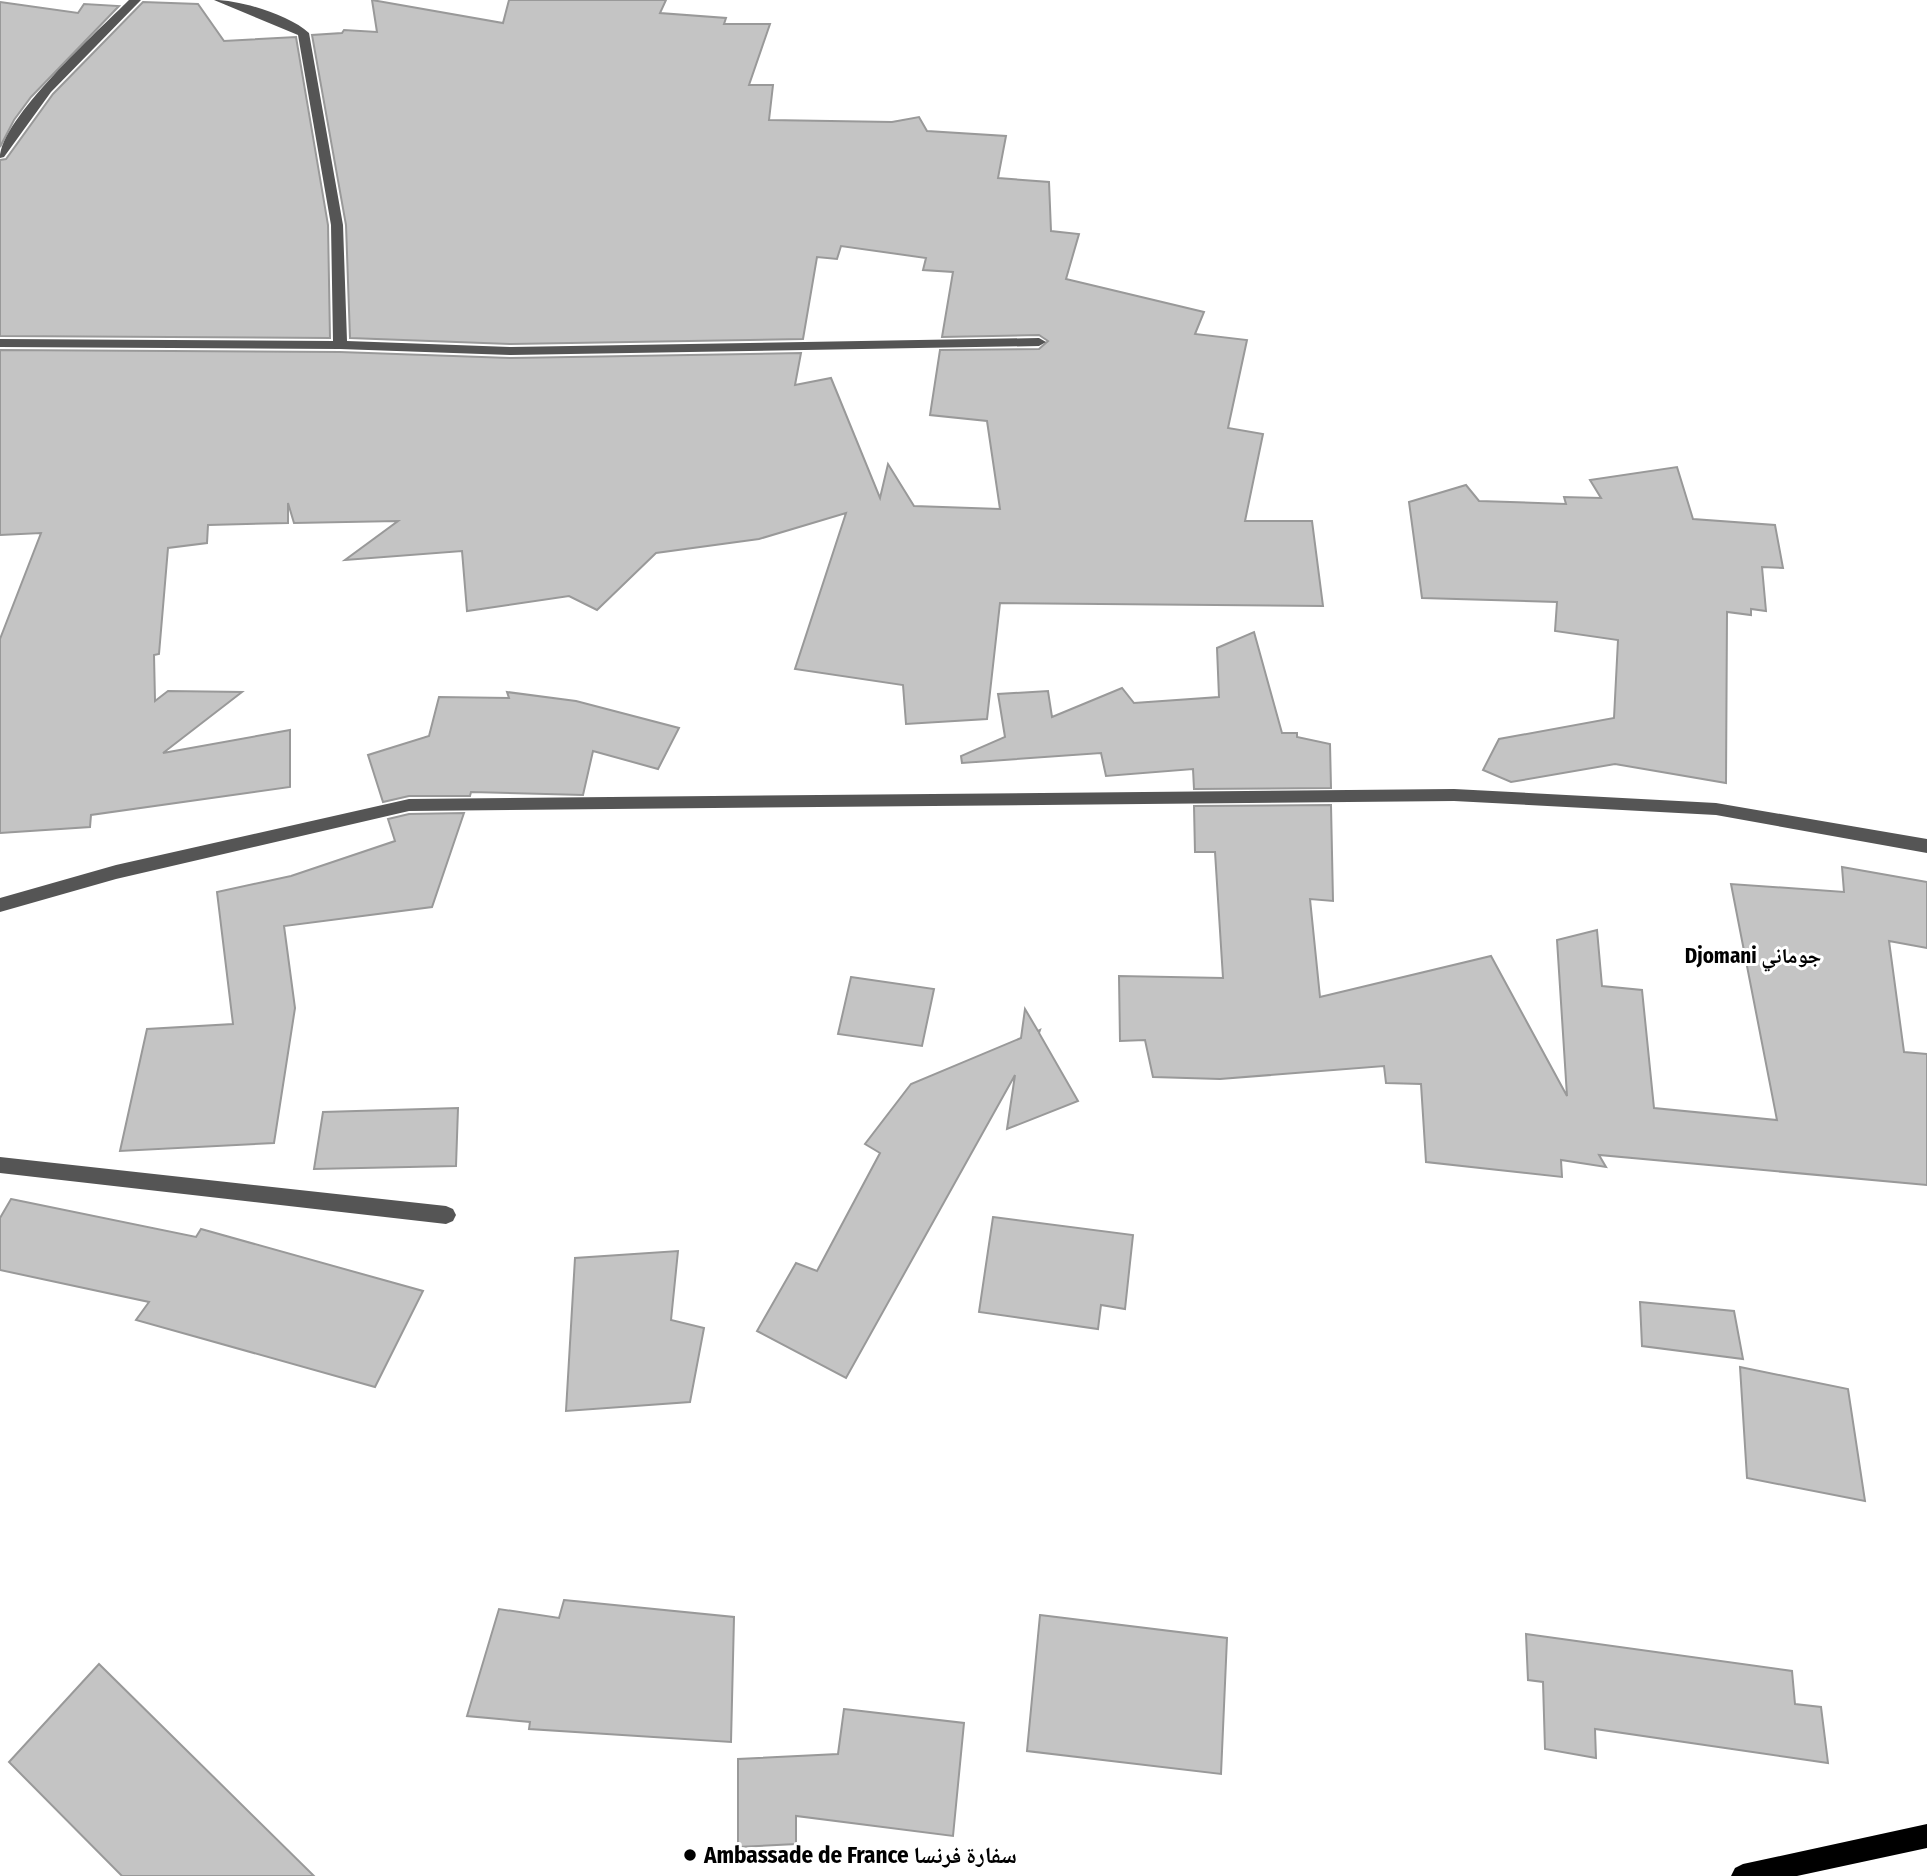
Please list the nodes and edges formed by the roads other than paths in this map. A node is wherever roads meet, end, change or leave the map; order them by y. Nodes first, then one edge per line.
1 (135, 0) edge
2 (220, 0) edge
3 (0, 154) edge
4 (1039, 342) dead end
5 (0, 343) edge
6 (340, 345) junction
7 (1927, 846) edge
8 (0, 905) edge
9 (0, 1165) edge
10 (446, 1215) dead end
11 (1927, 1836) edge
12 (1743, 1876) edge

1 - 3 street
2 - 6 street
4 - 6 street
5 - 6 street
7 - 8 street
9 - 10 street
11 - 12 main road

